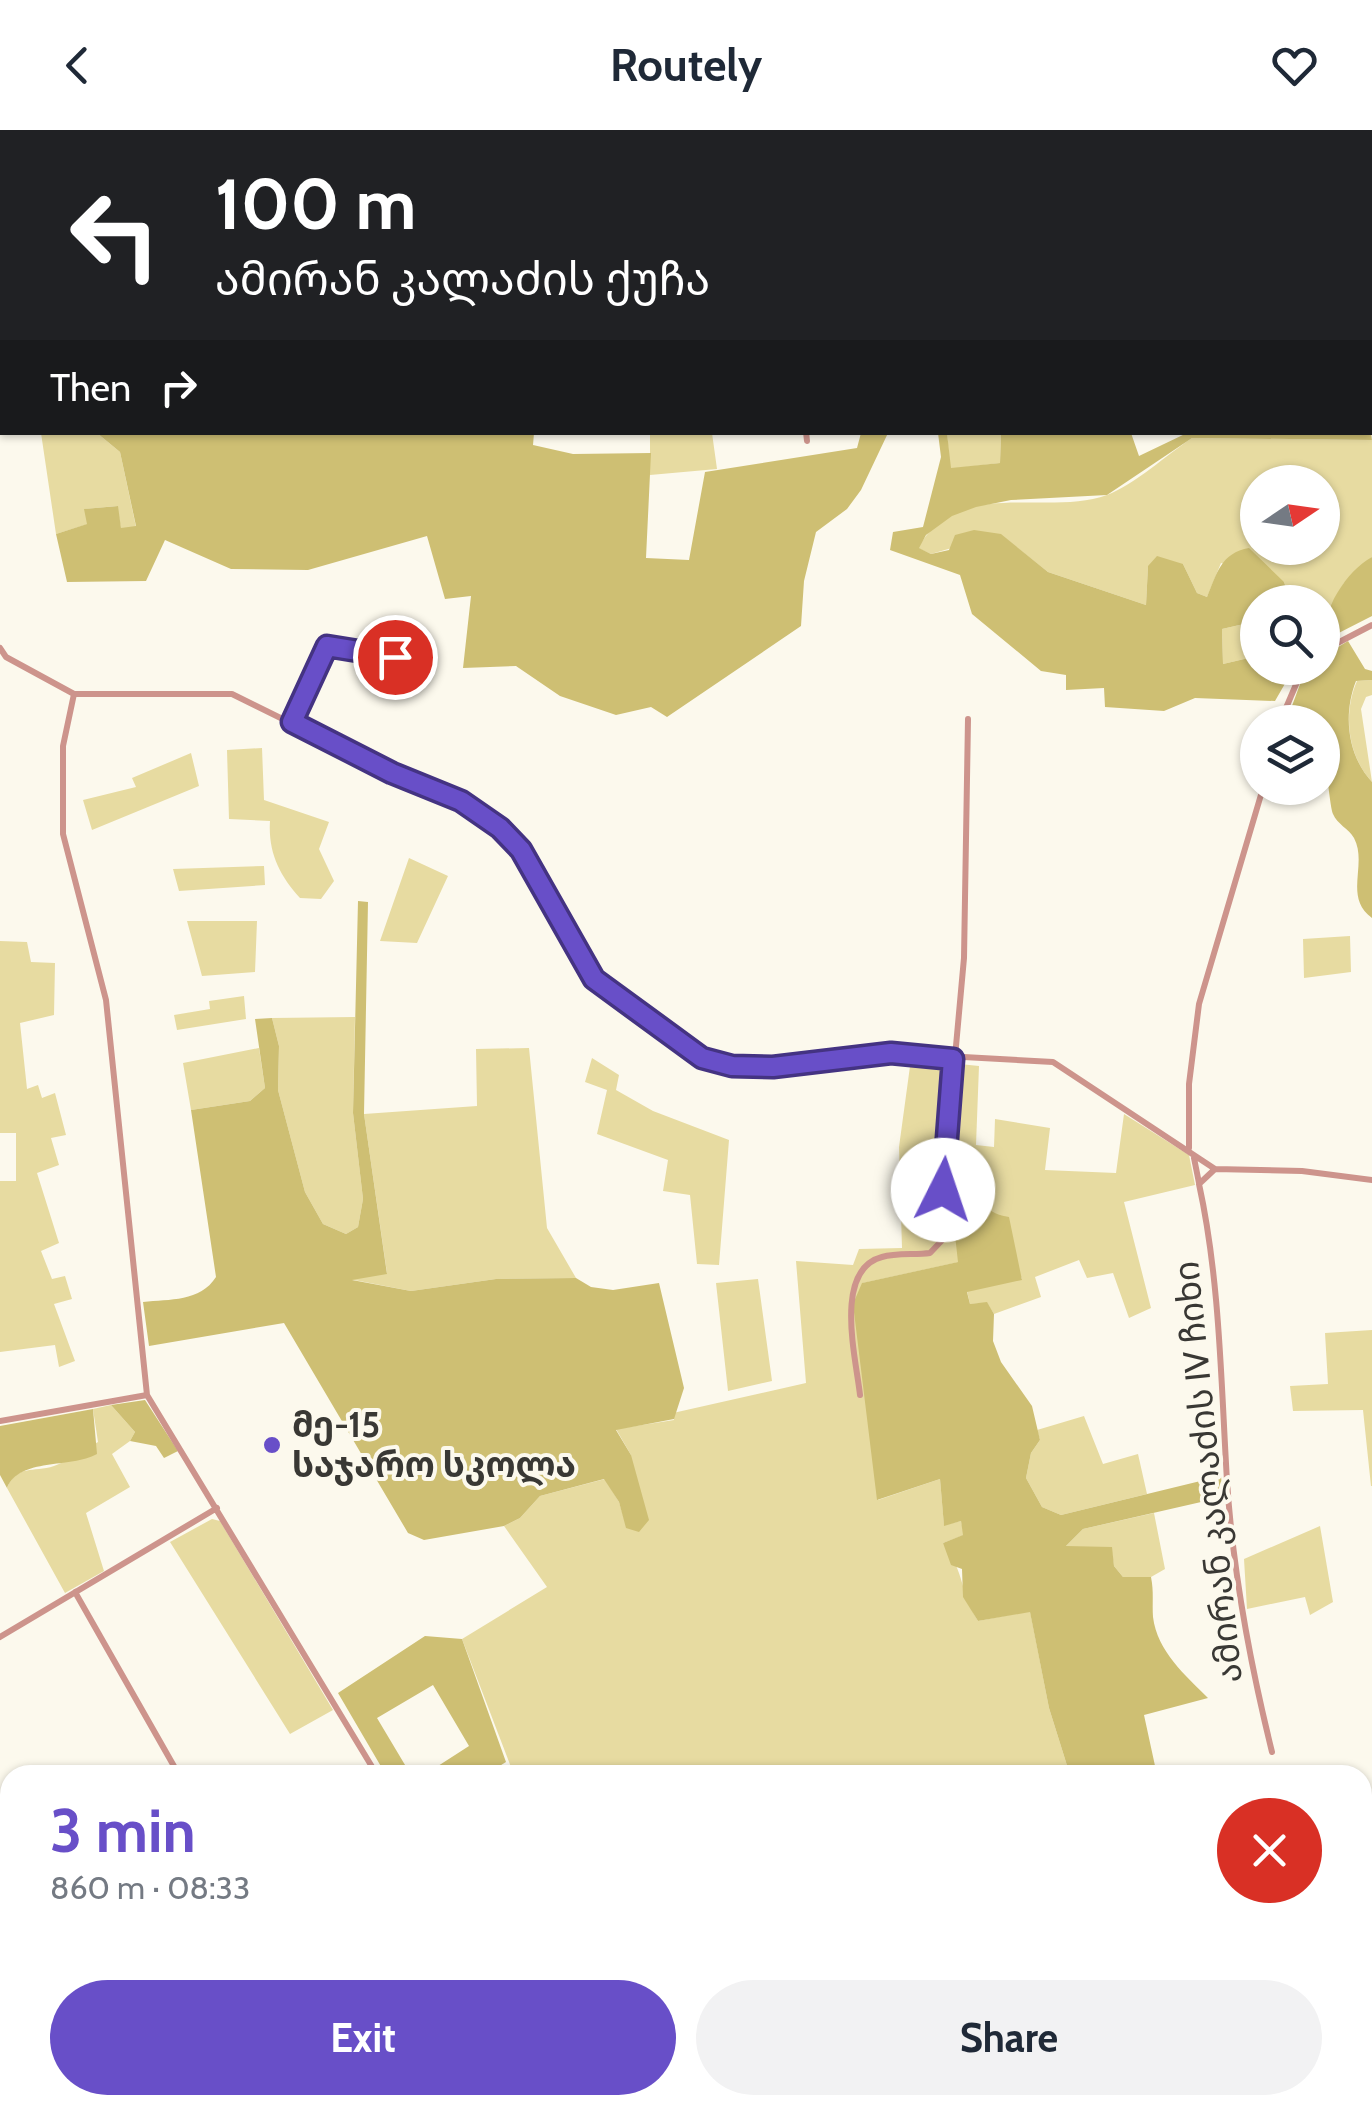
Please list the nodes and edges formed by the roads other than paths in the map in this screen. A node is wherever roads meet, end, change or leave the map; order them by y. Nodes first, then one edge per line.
1 (1372, 625) edge
2 (1340, 642) edge
3 (0, 648) edge
4 (395, 657) dead end
5 (74, 694) junction
6 (968, 719) dead end
7 (292, 722) junction
8 (1259, 805) edge
9 (953, 1059) junction
10 (1188, 1148) junction
11 (1194, 1158) junction
12 (1216, 1168) junction
13 (1372, 1180) edge
14 (1199, 1184) junction
15 (860, 1394) dead end
16 (146, 1396) junction
17 (0, 1421) edge
18 (217, 1508) junction
19 (76, 1592) junction
20 (0, 1637) edge
21 (1272, 1752) dead end
22 (172, 1765) edge
23 (371, 1765) edge

1 - 2 street
3 - 5 street
4 - 7 street
5 - 7 street
5 - 16 street
6 - 9 street
7 - 9 street
8 - 10 street
9 - 10 street
9 - 15 street
10 - 11 street
11 - 12 street
11 - 14 street, ამირან კალაძის IV ჩიხი
12 - 13 street
12 - 14 street
14 - 21 street, ამირან კალაძის IV ჩიხი
16 - 17 street
16 - 18 street
18 - 19 street
18 - 23 street
19 - 20 street
19 - 22 street

